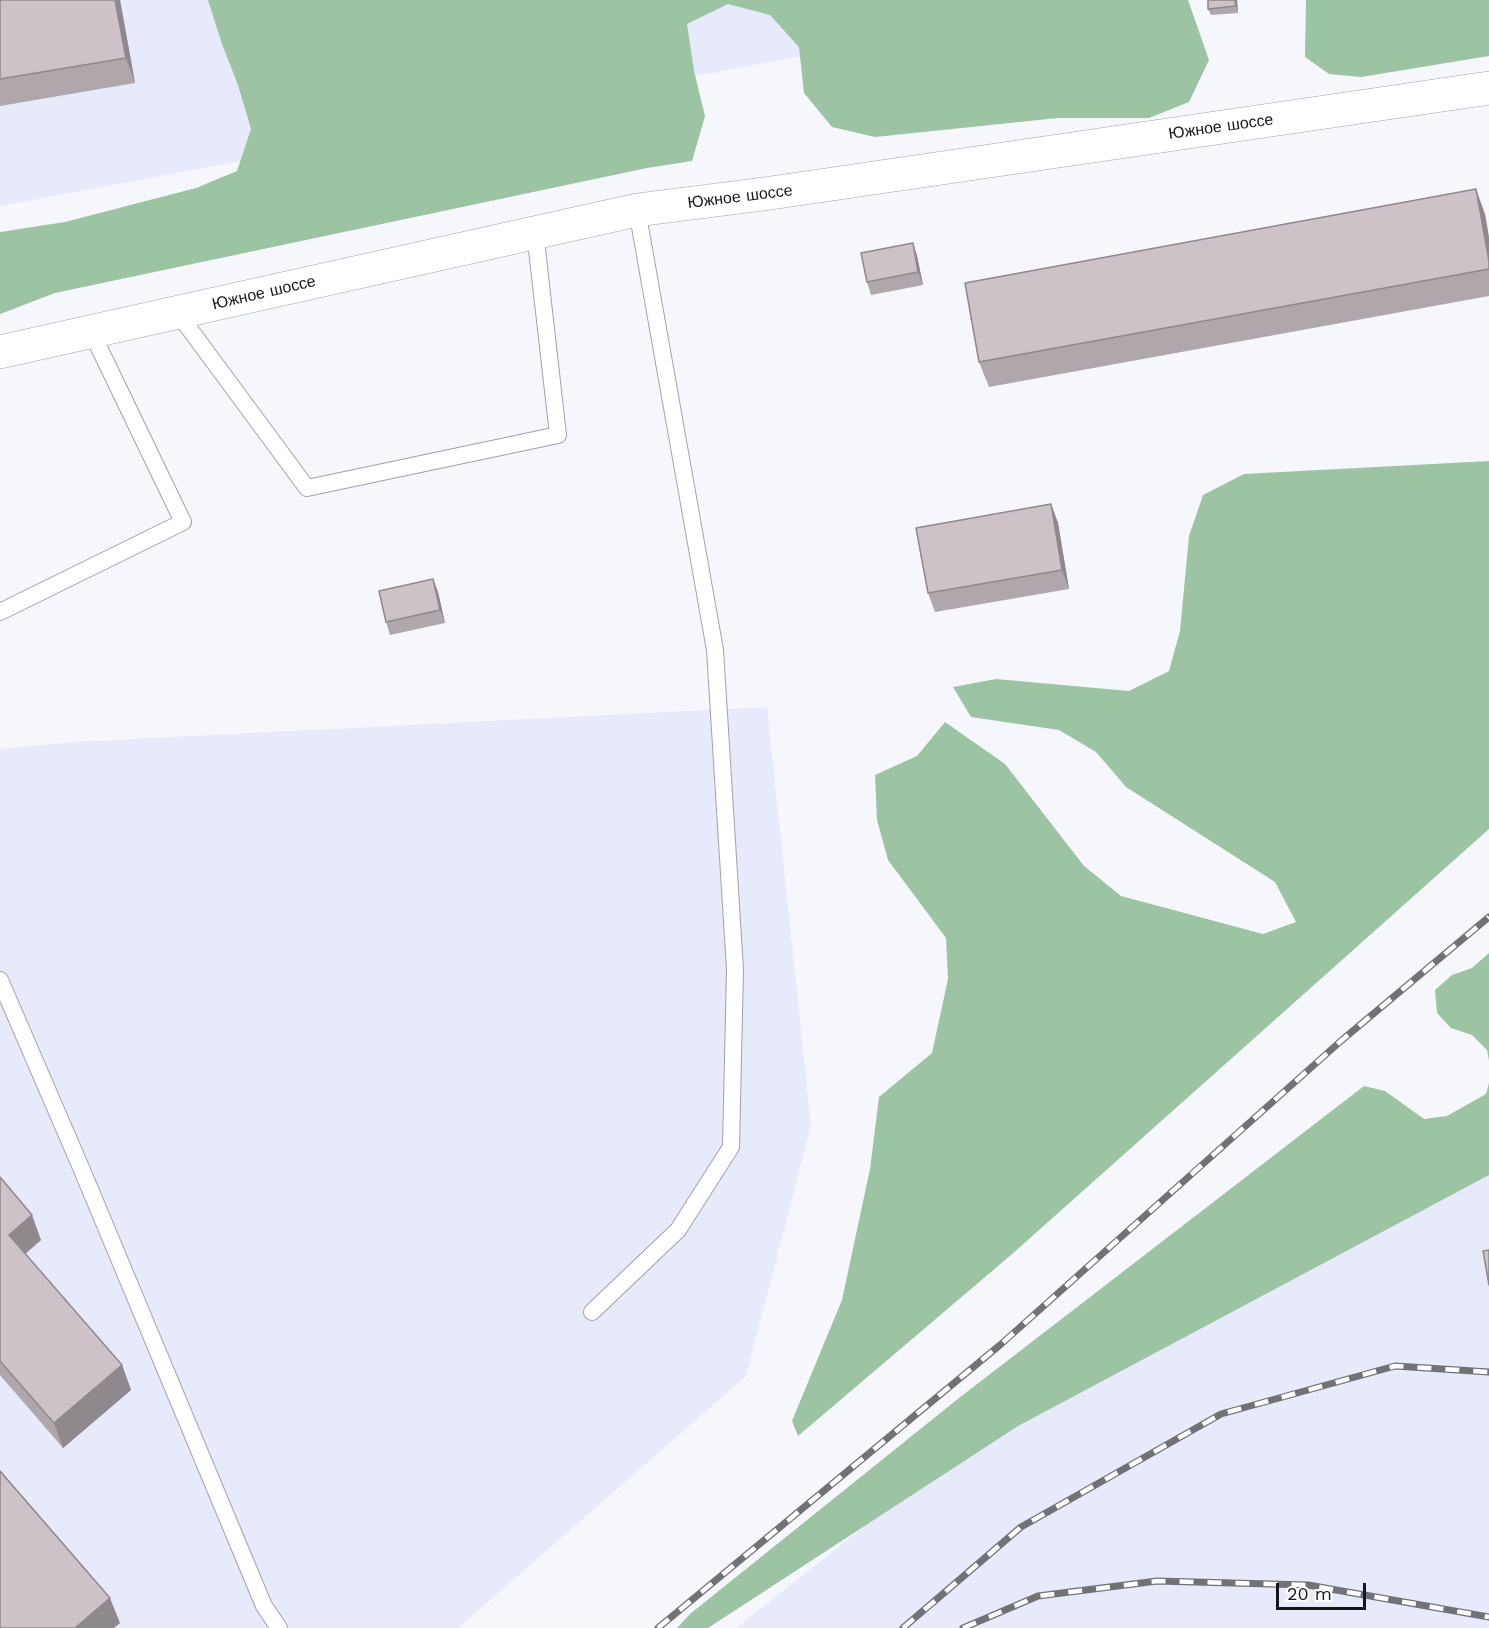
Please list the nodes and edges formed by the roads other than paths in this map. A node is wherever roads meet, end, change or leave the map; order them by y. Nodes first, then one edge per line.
1 (1489, 88) edge
2 (637, 210) junction
3 (535, 232) junction
4 (177, 312) junction
5 (91, 331) junction
6 (0, 352) edge
7 (0, 612) edge
8 (0, 980) edge
9 (592, 1312) dead end
10 (279, 1628) edge

1 - 2 street, Южное шоссе
2 - 3 street, Южное шоссе
2 - 9 lane
3 - 4 street, Южное шоссе
3 - 4 lane
4 - 5 street, Южное шоссе
5 - 6 street, Южное шоссе
5 - 7 lane
8 - 10 lane

